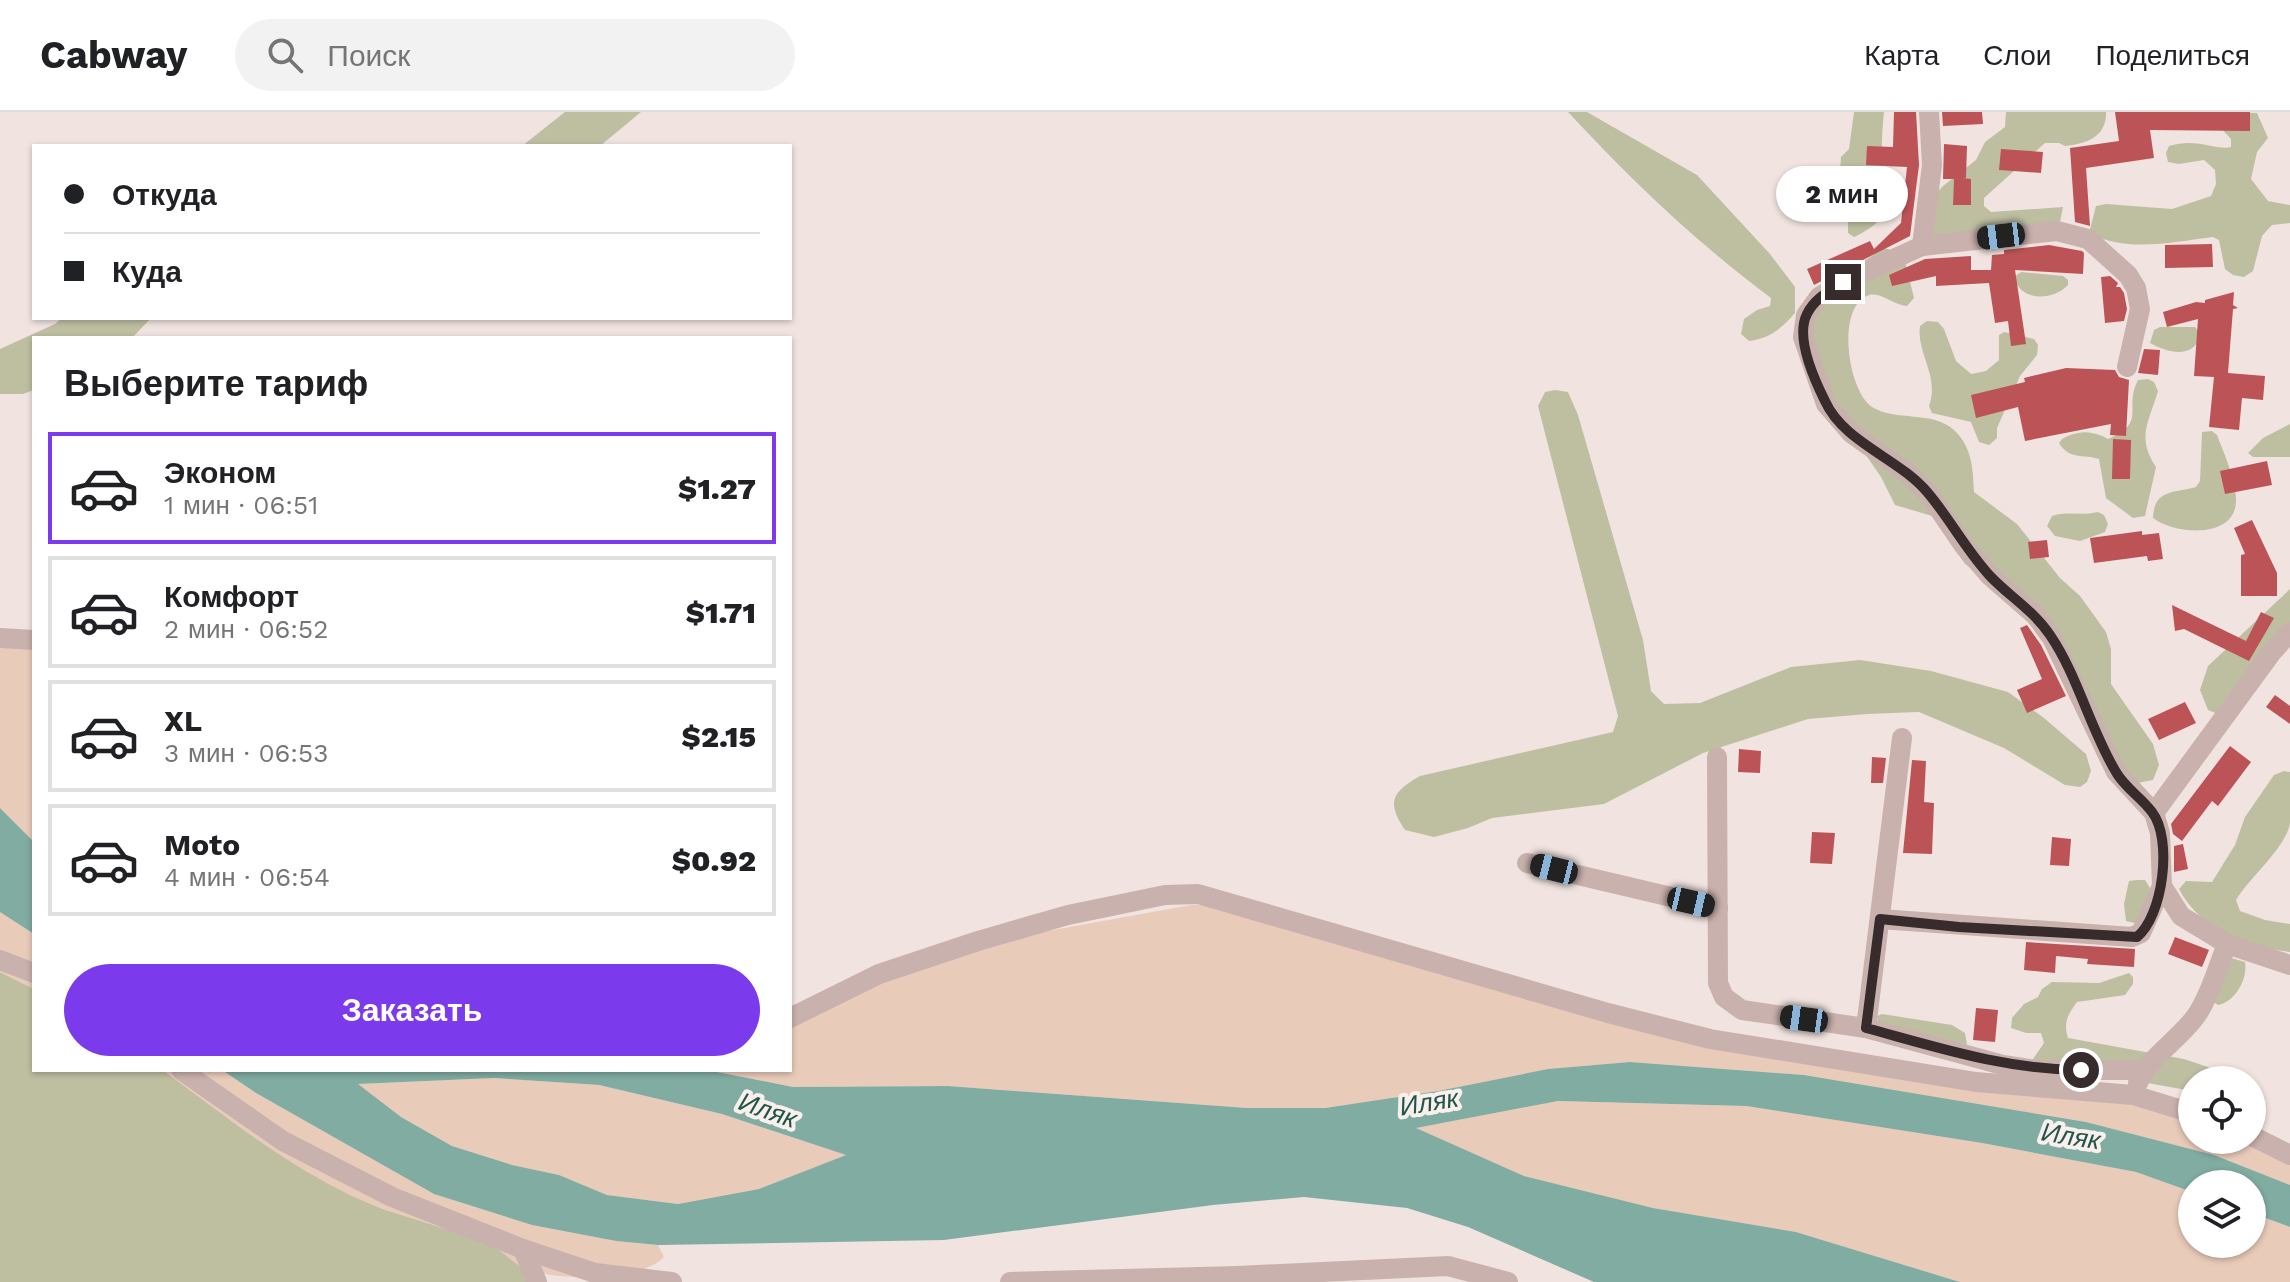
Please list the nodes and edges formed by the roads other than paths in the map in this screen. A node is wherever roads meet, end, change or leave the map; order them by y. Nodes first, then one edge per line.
1 (1929, 112) edge
2 (1922, 246) junction
3 (2127, 367) dead end
4 (2290, 632) edge
5 (0, 638) edge
6 (32, 640) edge
7 (1902, 738) dead end
8 (1717, 757) dead end
9 (2154, 813) junction
10 (1527, 863) dead end
11 (2162, 886) junction
12 (1718, 908) junction
13 (1880, 919) junction
14 (2227, 944) junction
15 (0, 960) edge
16 (2290, 965) edge
17 (32, 972) edge
18 (792, 1017) edge
19 (1866, 1028) junction
20 (2143, 1070) junction
21 (184, 1072) edge
22 (2133, 1095) junction
23 (2178, 1109) edge
24 (2266, 1143) edge
25 (2290, 1155) edge
26 (523, 1249) junction
27 (537, 1282) edge
28 (672, 1282) edge
29 (1010, 1282) edge
30 (1508, 1282) edge

1 - 2 street
2 - 3 street
2 - 9 street
4 - 9 street
5 - 6 street
7 - 13 street
8 - 12 street
9 - 11 street
10 - 12 street
11 - 13 street
11 - 14 street
12 - 19 street
13 - 19 street
14 - 16 street
14 - 20 street
15 - 17 street
18 - 22 street
19 - 20 street
20 - 22 street
21 - 26 street
22 - 23 street
24 - 25 street
26 - 27 street
26 - 28 street
29 - 30 street

